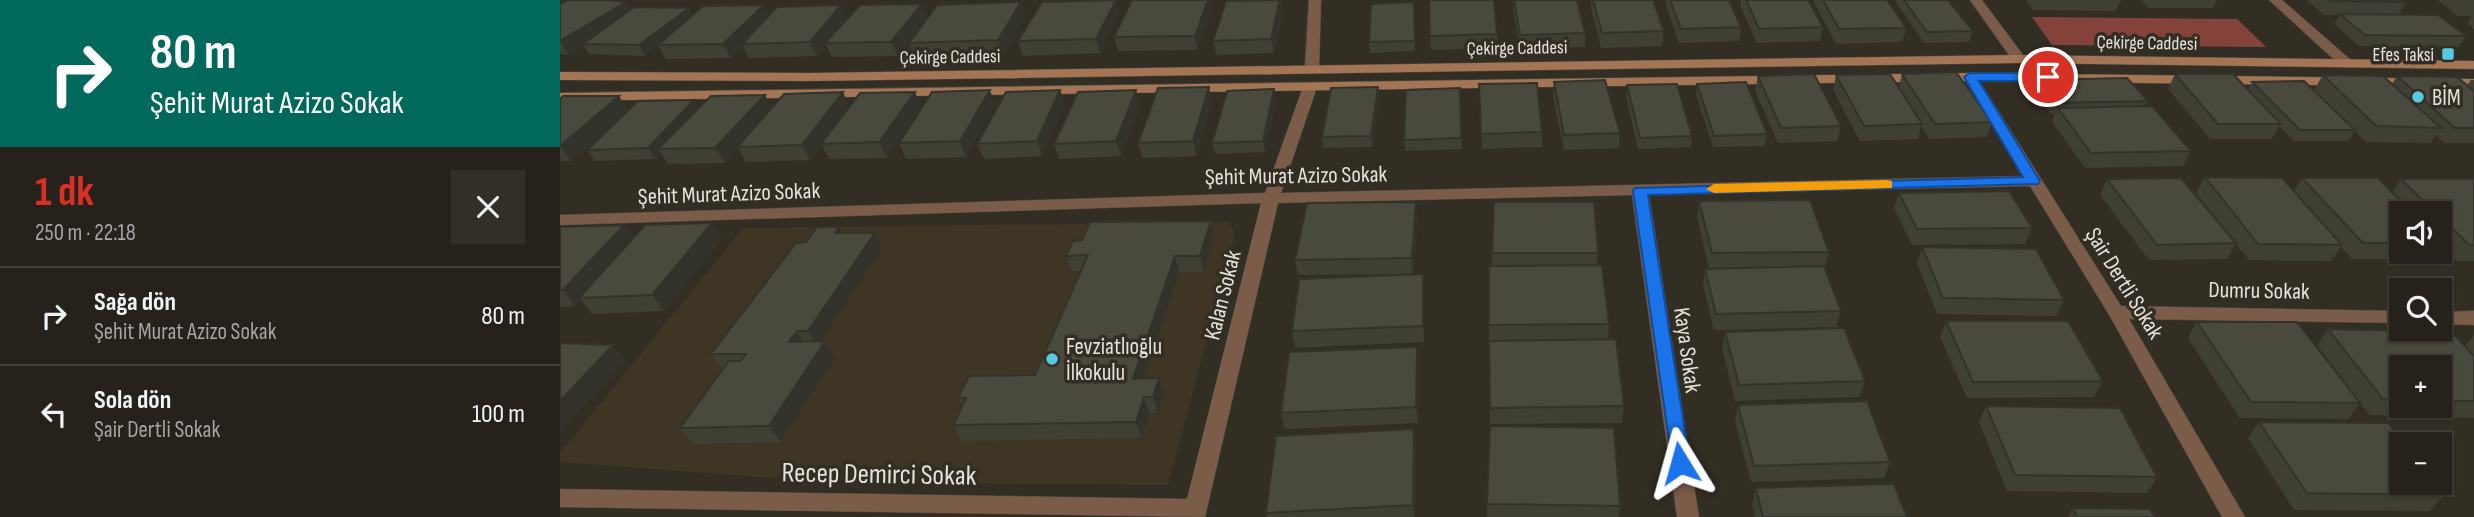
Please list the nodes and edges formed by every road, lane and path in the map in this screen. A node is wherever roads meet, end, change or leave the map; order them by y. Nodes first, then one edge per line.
1 (1315, 0) edge
2 (1976, 0) edge
3 (2275, 0) edge
4 (2019, 59) junction
5 (2346, 63) junction
6 (2474, 65) edge
7 (560, 76) edge
8 (1970, 77) junction
9 (1311, 78) junction
10 (2474, 83) edge
11 (561, 97) edge
12 (2033, 181) junction
13 (1640, 191) junction
14 (1270, 198) junction
15 (560, 220) edge
16 (2116, 312) junction
17 (2389, 317) edge
18 (2452, 318) edge
19 (2474, 318) edge
20 (560, 498) edge
21 (1195, 513) edge
22 (1688, 517) edge
23 (2234, 517) edge

1 - 9 street, Kalan Sokak
2 - 4 street
3 - 5 street
4 - 5 main road, Çekirge Caddesi
4 - 9 main road, Çekirge Caddesi
5 - 6 main road, Çekirge Caddesi
7 - 9 main road, Çekirge Caddesi
8 - 9 main road, Çekirge Caddesi
8 - 10 main road, Çekirge Caddesi
8 - 12 street, Şair Dertli Sokak
9 - 11 main road, Çekirge Caddesi
9 - 14 street, Kalan Sokak
12 - 13 street, Şehit Murat Azizo Sokak
12 - 16 street, Şair Dertli Sokak
13 - 14 street, Şehit Murat Azizo Sokak
13 - 22 street, Kaya Sokak
14 - 15 street, Şehit Murat Azizo Sokak
14 - 21 street, Kalan Sokak
16 - 17 street, Dumru Sokak
16 - 23 street, Şair Dertli Sokak
18 - 19 street
20 - 21 street, Recep Demirci Sokak

